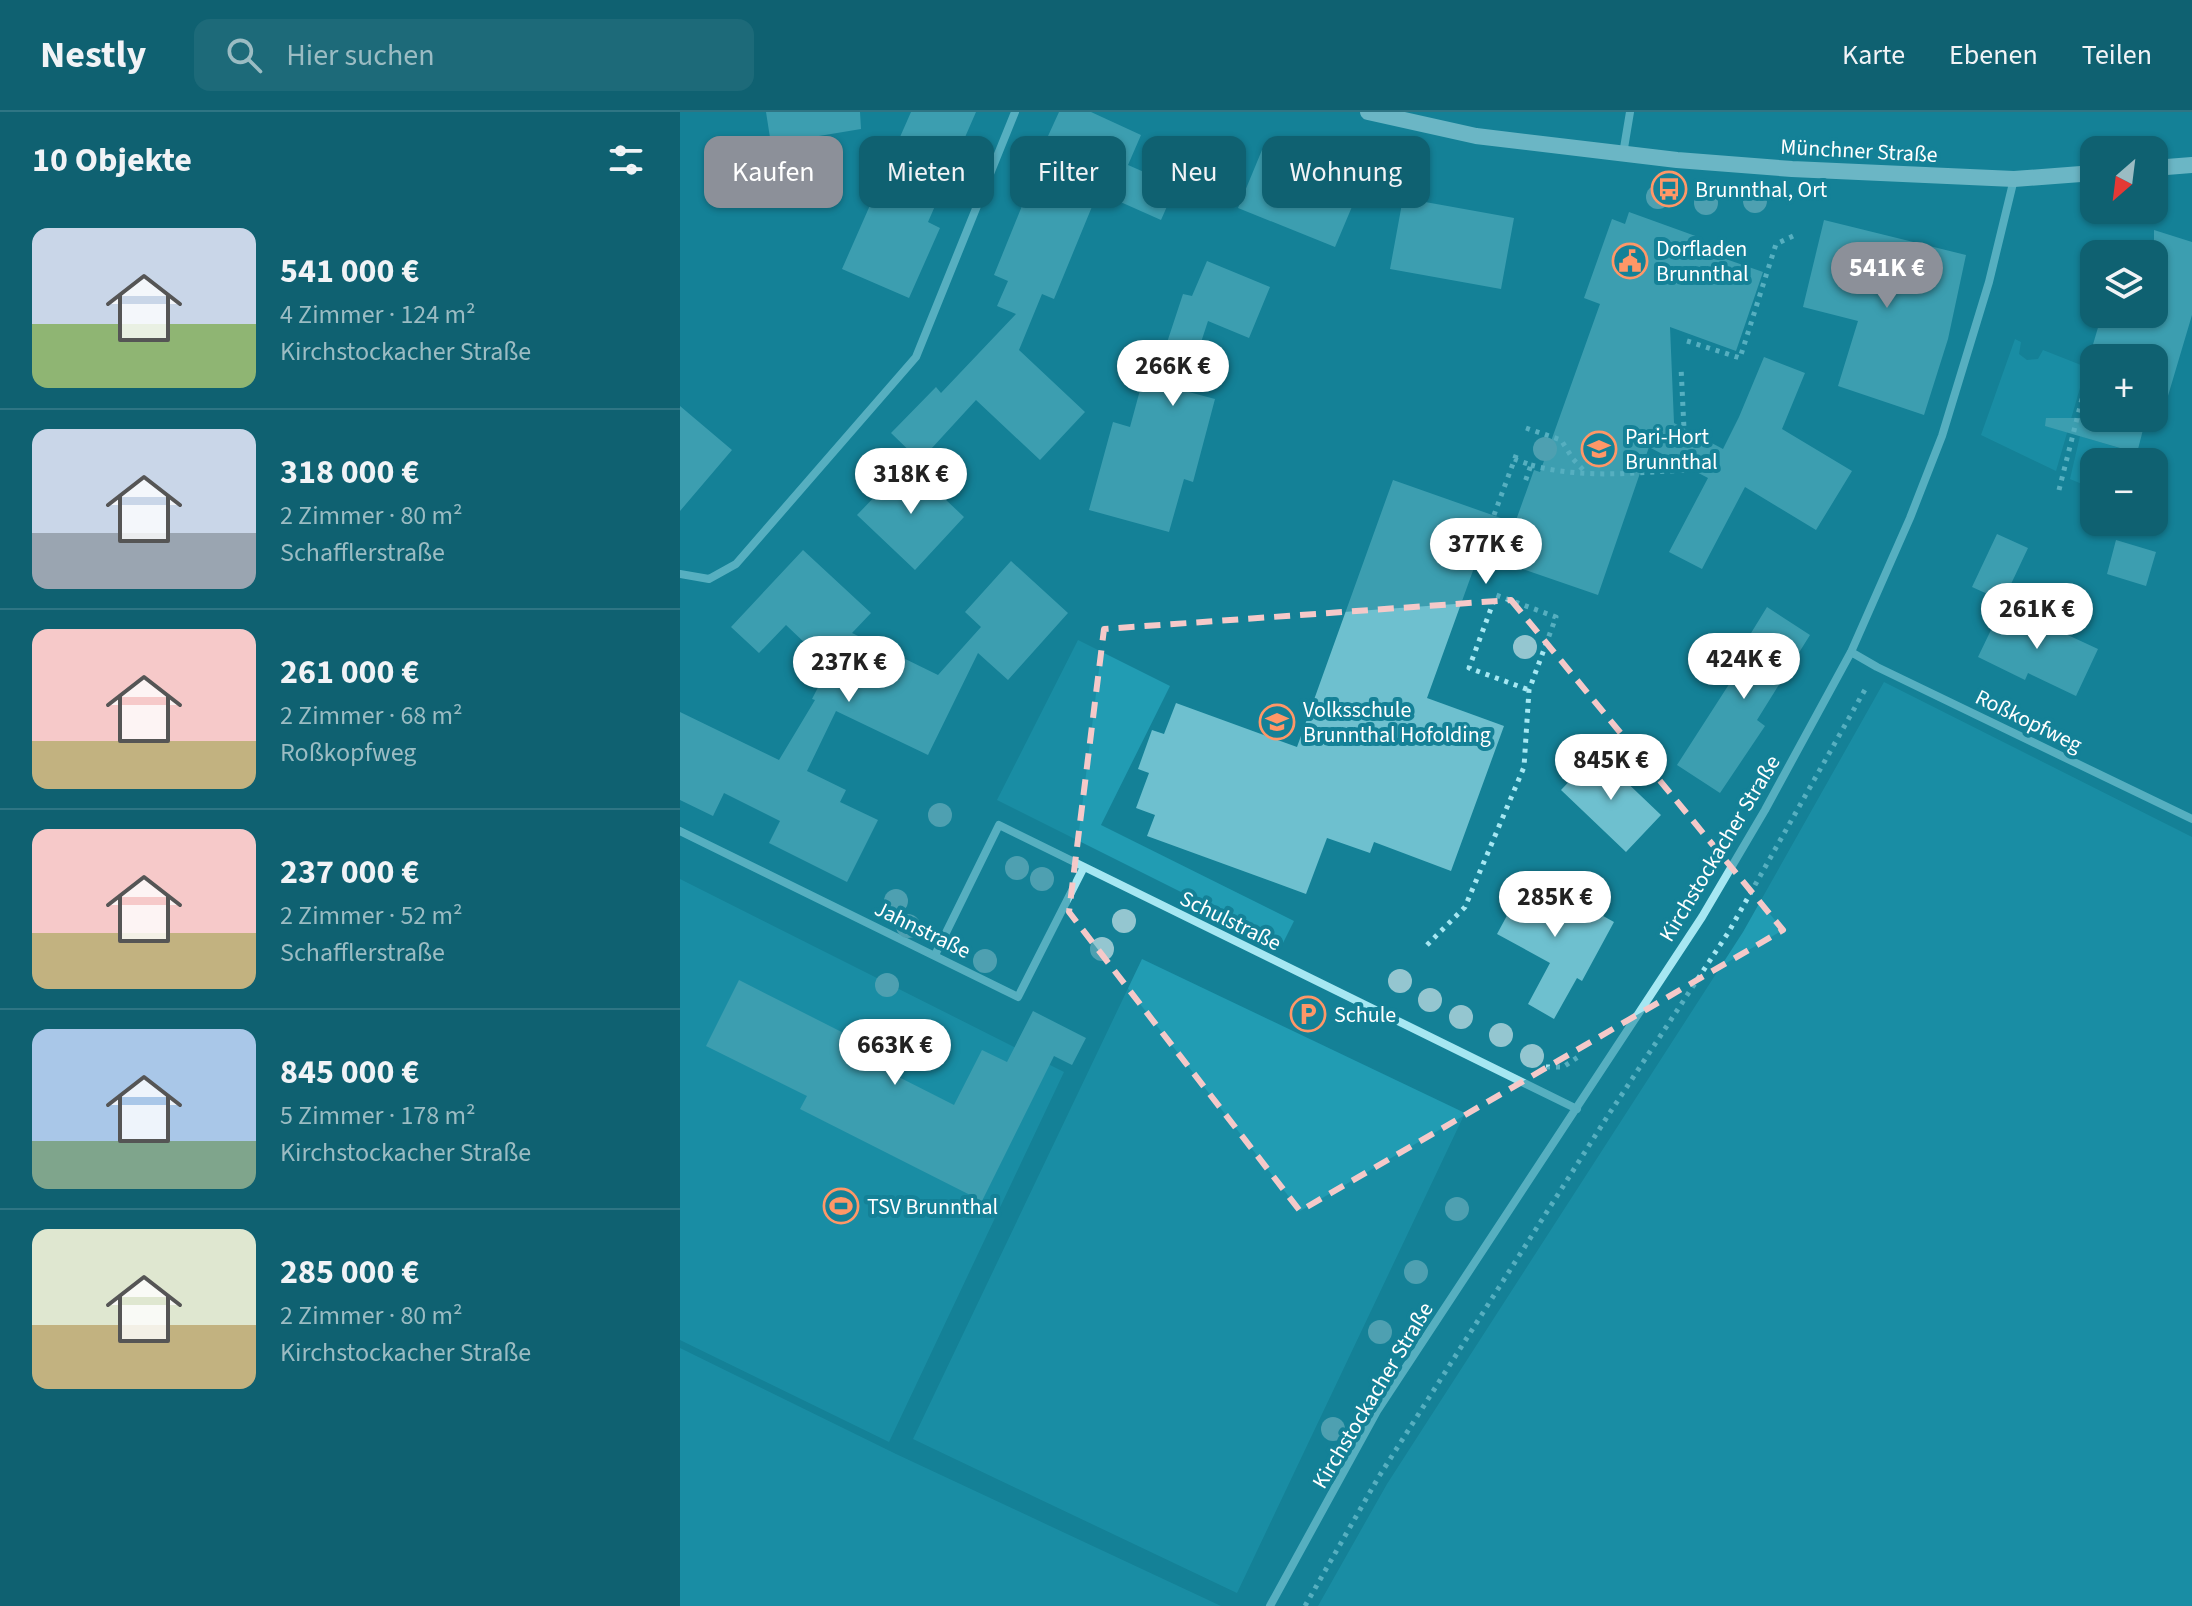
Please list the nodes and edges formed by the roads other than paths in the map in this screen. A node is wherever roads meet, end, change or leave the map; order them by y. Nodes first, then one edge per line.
1 (1015, 112) edge
2 (1368, 112) edge
3 (1630, 112) edge
4 (1623, 155) junction
5 (2192, 165) edge
6 (2168, 167) edge
7 (2080, 174) edge
8 (2014, 179) junction
9 (680, 574) edge
10 (1851, 652) junction
11 (2192, 819) edge
12 (680, 831) edge
13 (1084, 867) junction
14 (935, 955) junction
15 (1577, 1109) junction
16 (1270, 1606) edge

1 - 9 street
2 - 4 street, Münchner Straße
3 - 4 street
4 - 8 street, Münchner Straße
5 - 6 street
7 - 8 street, Münchner Straße
8 - 10 street, Kirchstockacher Straße
10 - 11 street, Roßkopfweg
10 - 15 street, Kirchstockacher Straße
12 - 14 street, Jahnstraße
13 - 14 street, Jahnstraße
13 - 14 street, Schulstraße
13 - 15 street, Schulstraße
15 - 16 street, Kirchstockacher Straße

